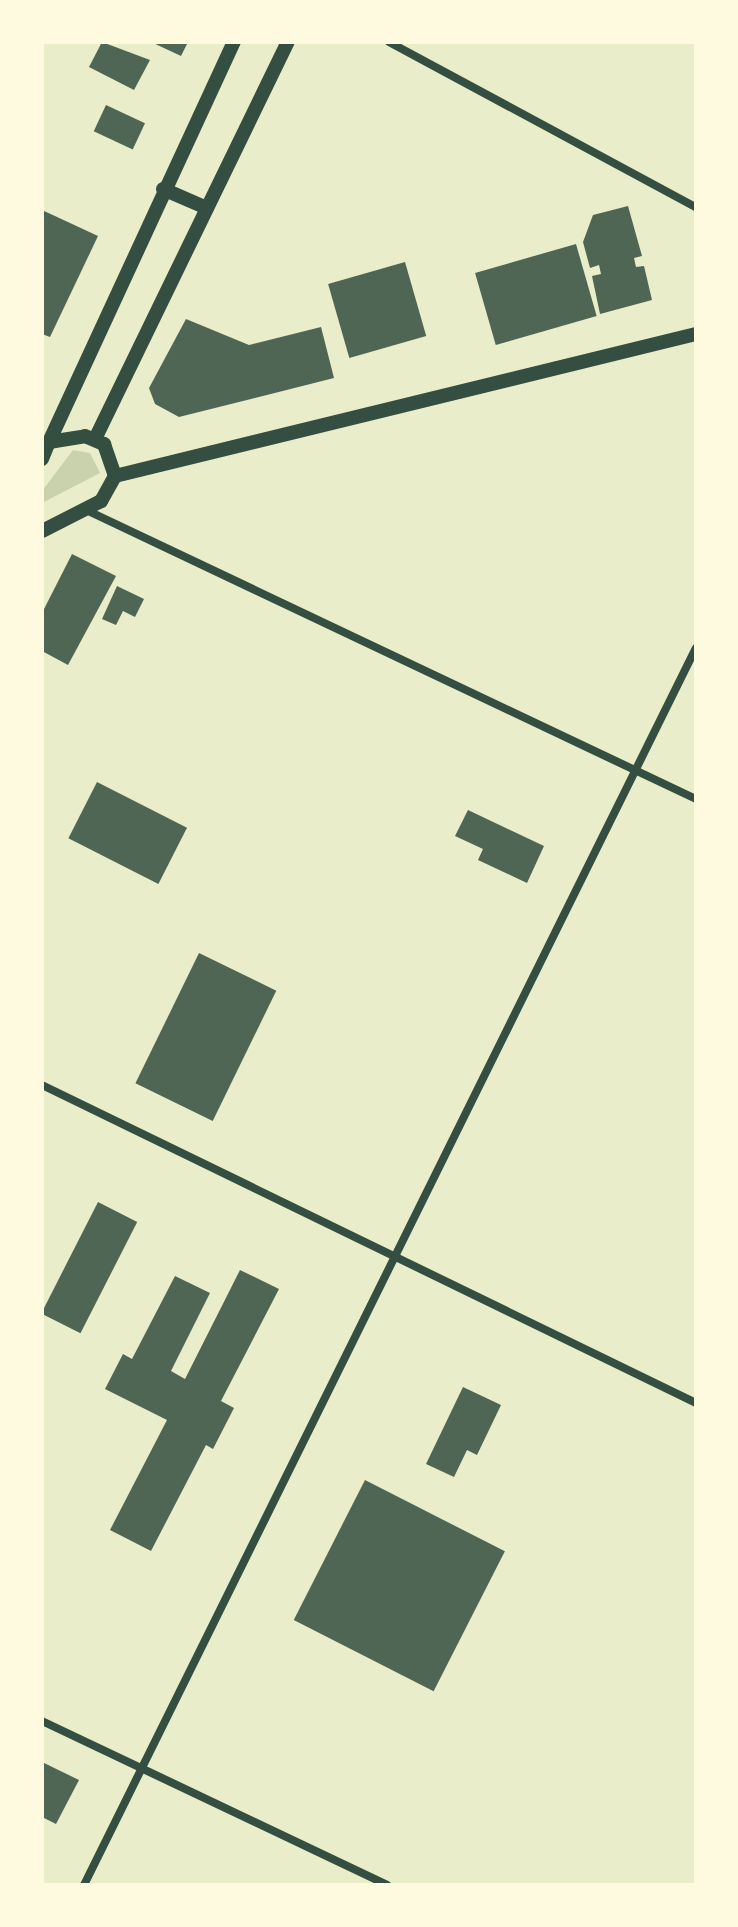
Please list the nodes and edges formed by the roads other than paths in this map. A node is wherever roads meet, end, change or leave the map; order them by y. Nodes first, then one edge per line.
1 (234, 42) edge
2 (288, 42) edge
3 (389, 42) edge
4 (163, 189) junction
5 (696, 207) edge
6 (207, 208) junction
7 (696, 334) edge
8 (95, 439) junction
9 (49, 442) junction
10 (42, 459) edge
11 (115, 476) junction
12 (86, 510) junction
13 (42, 531) edge
14 (696, 648) edge
15 (637, 770) junction
16 (696, 799) edge
17 (42, 1085) edge
18 (397, 1253) junction
19 (696, 1403) edge
20 (42, 1721) edge
21 (141, 1768) junction
22 (84, 1885) edge
23 (387, 1885) edge

1 - 4 street
2 - 6 street
3 - 5 street
4 - 6 street
4 - 9 street
6 - 8 street
7 - 11 street
8 - 9 street
8 - 11 street
9 - 10 street
11 - 12 street
12 - 13 street
12 - 15 street
14 - 15 street
15 - 16 street
15 - 18 street
17 - 18 street
18 - 19 street
18 - 21 street
20 - 21 street
21 - 22 street
21 - 23 street

